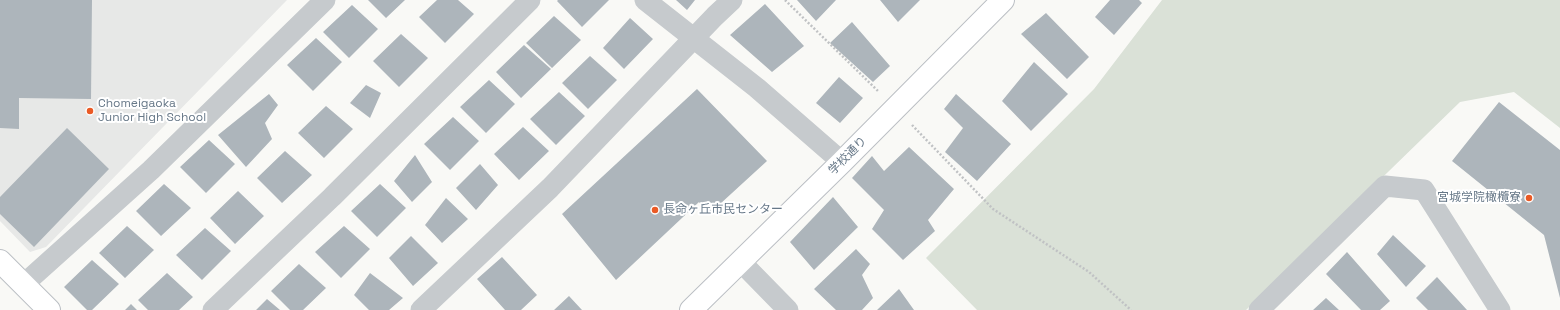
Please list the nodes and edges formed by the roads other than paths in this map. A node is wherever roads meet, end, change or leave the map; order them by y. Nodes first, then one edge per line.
1 (325, 0) edge
2 (530, 0) edge
3 (645, 0) edge
4 (732, 0) edge
5 (1003, 0) edge
6 (694, 38) junction
7 (842, 162) junction
8 (0, 261) edge
9 (741, 262) junction
10 (24, 284) junction
11 (49, 310) edge
12 (213, 310) edge
13 (421, 310) edge
14 (691, 310) edge
15 (788, 310) edge
16 (1259, 310) edge
17 (1500, 310) edge

1 - 10 street
2 - 12 street
3 - 6 street
4 - 6 street
5 - 7 street, 学校通り
6 - 7 street
6 - 13 street
7 - 9 street, 学校通り
8 - 10 street
9 - 14 street, 学校通り
9 - 15 street
10 - 11 street
16 - 17 street

